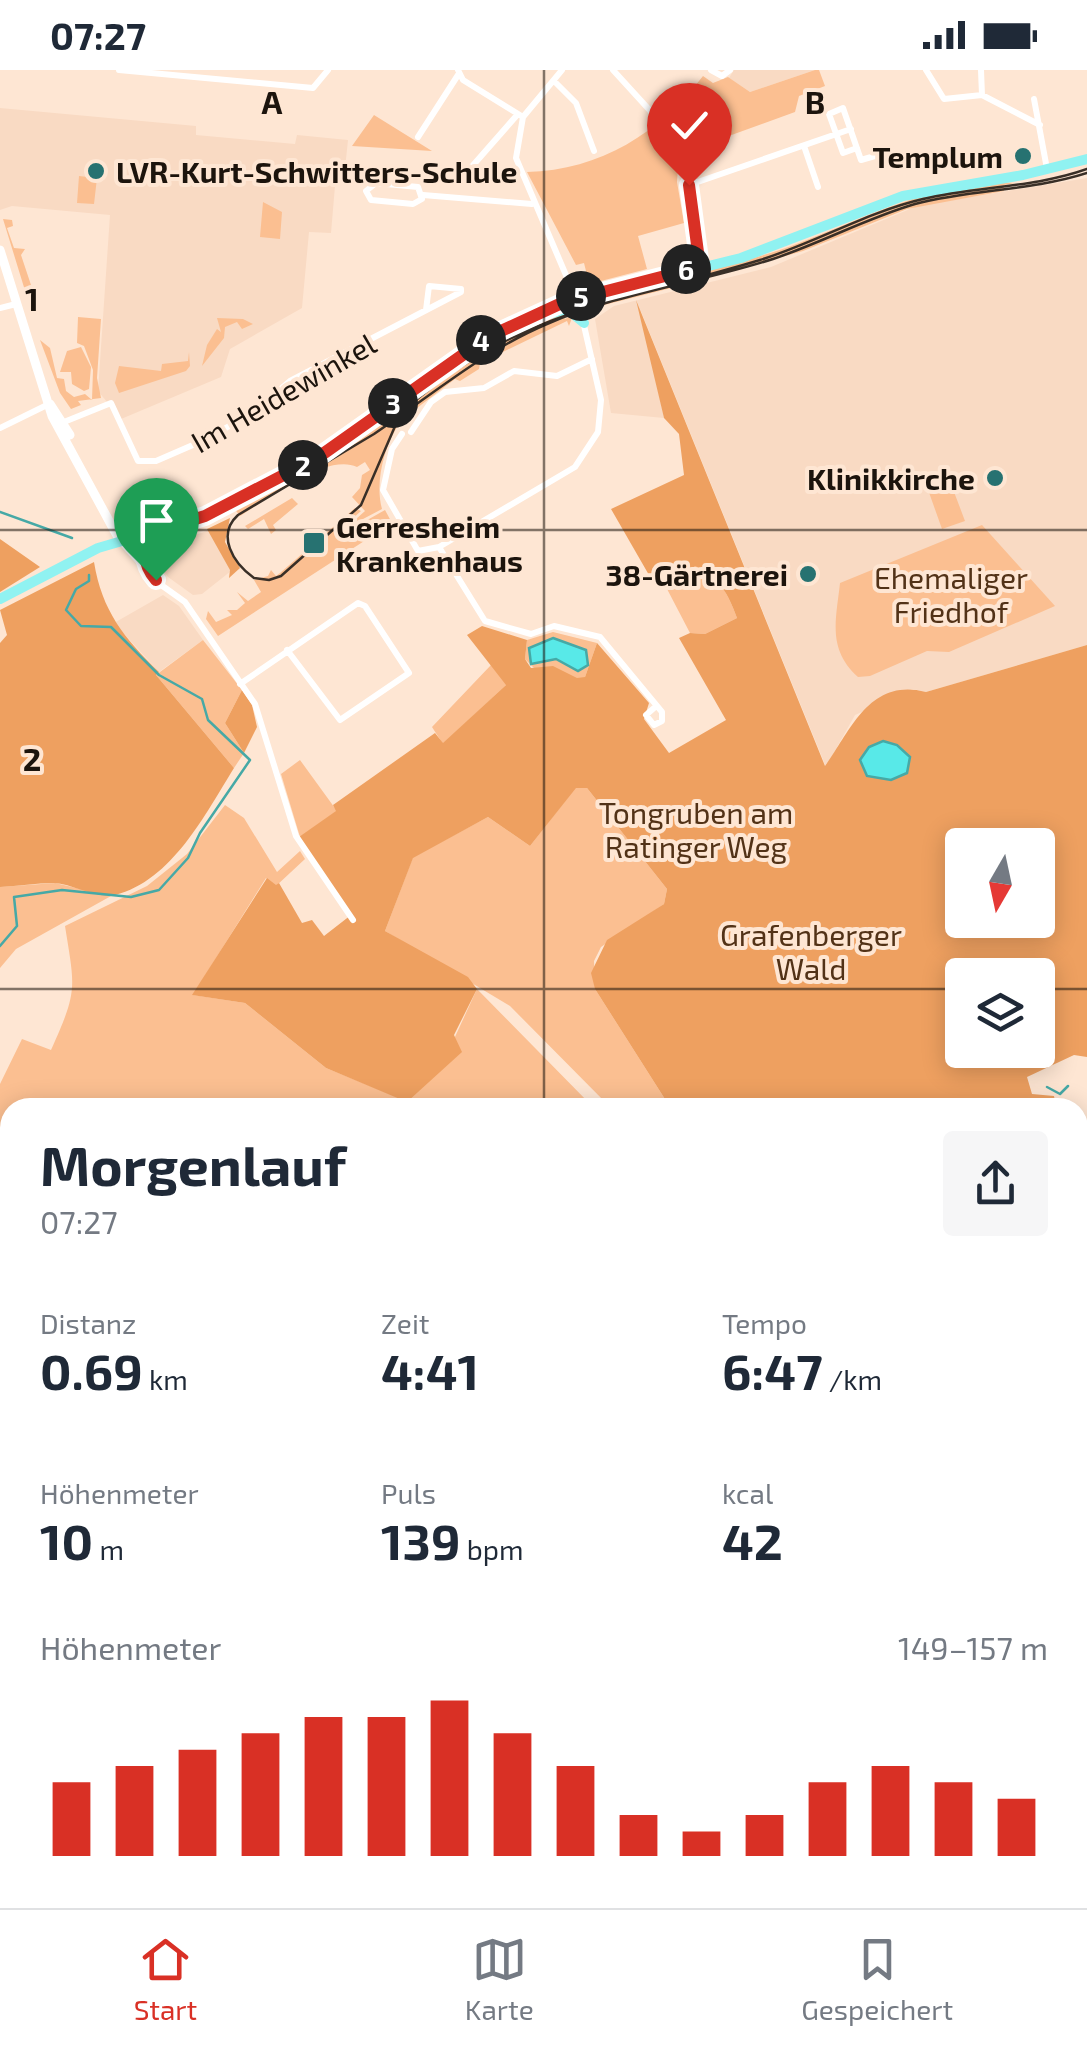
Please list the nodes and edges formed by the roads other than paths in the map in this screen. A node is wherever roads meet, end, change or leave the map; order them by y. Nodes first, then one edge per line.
1 (119, 70) edge
2 (328, 70) edge
3 (562, 70) edge
4 (613, 70) edge
5 (711, 70) edge
6 (730, 70) edge
7 (926, 70) edge
8 (981, 70) edge
9 (161, 72) edge
10 (458, 72) edge
11 (554, 81) junction
12 (982, 95) junction
13 (1034, 100) dead end
14 (520, 116) junction
15 (1040, 126) junction
16 (666, 127) dead end
17 (850, 130) junction
18 (836, 135) junction
19 (418, 137) dead end
20 (804, 146) junction
21 (857, 148) junction
22 (892, 150) dead end
23 (594, 151) dead end
24 (1087, 158) edge
25 (1047, 170) junction
26 (515, 174) junction
27 (818, 187) dead end
28 (423, 195) junction
29 (532, 204) junction
30 (0, 250) edge
31 (700, 267) junction
32 (576, 298) junction
33 (16, 304) junction
34 (0, 308) edge
35 (426, 310) junction
36 (530, 317) junction
37 (584, 323) junction
38 (592, 359) junction
39 (50, 404) junction
40 (61, 423) junction
41 (0, 428) edge
42 (156, 531) junction
43 (120, 541) junction
44 (439, 547) junction
45 (147, 570) junction
46 (0, 599) edge
47 (288, 650) junction
48 (240, 684) junction
49 (654, 708) dead end
50 (352, 920) dead end

1 - 9 street
2 - 9 street
3 - 11 street
4 - 16 street
5 - 6 street
7 - 12 street
8 - 12 street
10 - 14 street
10 - 19 street
11 - 14 street
11 - 23 street
12 - 15 street
13 - 15 street
14 - 26 street
14 - 26 street
15 - 25 street
17 - 18 street
17 - 18 street
17 - 21 street
18 - 20 street
18 - 21 street
20 - 27 street
20 - 31 street
21 - 22 street
24 - 25 main road
25 - 31 main road
26 - 29 street
28 - 28 street
28 - 29 street
29 - 32 street
30 - 33 main road
31 - 32 main road
32 - 36 main road
32 - 37 street
33 - 34 street
33 - 39 main road
35 - 35 street, Im Heidewinkel
35 - 40 street, Im Heidewinkel
36 - 37 main road
36 - 42 main road
37 - 38 street
38 - 44 street
38 - 44 street
39 - 40 main road
39 - 41 street
40 - 43 main road
42 - 43 main road
42 - 45 street
43 - 45 street
43 - 46 main road
44 - 49 street
45 - 48 street
47 - 47 street
47 - 48 street
48 - 50 street

